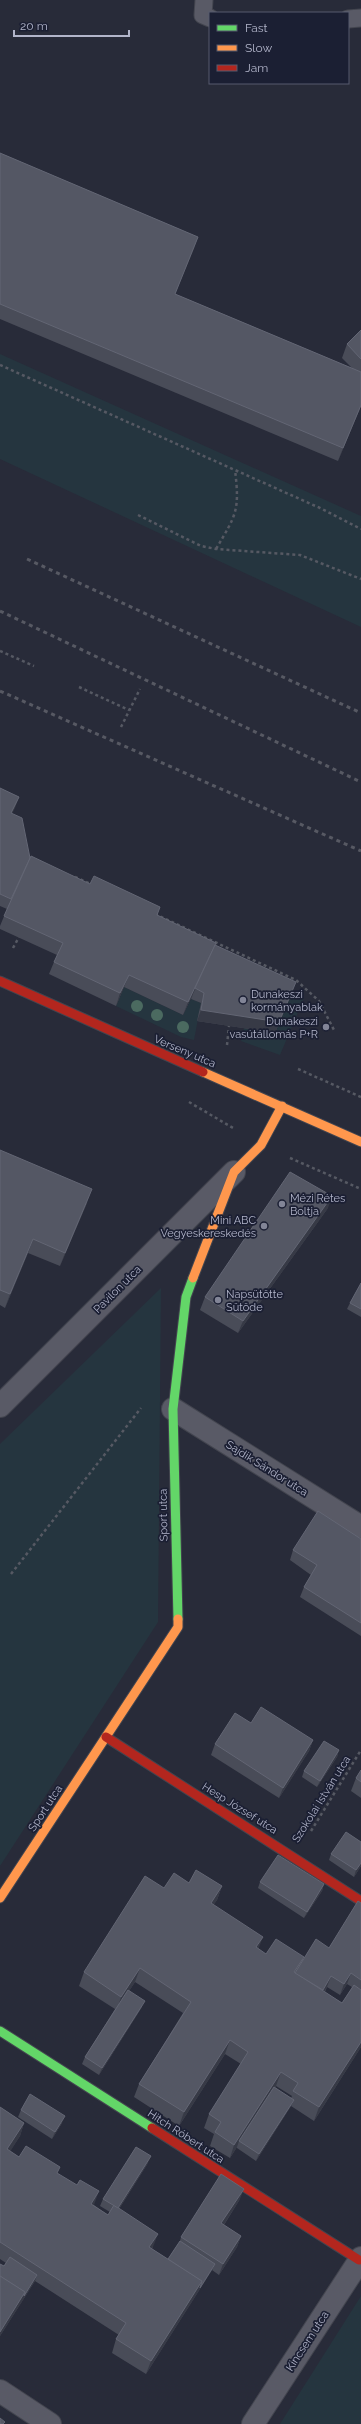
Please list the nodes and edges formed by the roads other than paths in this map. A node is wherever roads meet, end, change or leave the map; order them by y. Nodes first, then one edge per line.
1 (204, 0) edge
2 (209, 18) edge
3 (361, 18) edge
4 (349, 19) edge
5 (0, 981) edge
6 (282, 1106) junction
7 (361, 1142) edge
8 (234, 1172) junction
9 (0, 1406) edge
10 (173, 1409) junction
11 (361, 1527) edge
12 (106, 1737) junction
13 (0, 1898) edge
14 (361, 1901) edge
15 (0, 2031) edge
16 (360, 2259) edge
17 (0, 2391) edge
18 (50, 2424) edge
19 (253, 2424) edge

1 - 2 lane
3 - 4 lane
5 - 6 street, Verseny utca
6 - 7 street, Verseny utca
6 - 8 street, Sport utca
8 - 9 street, Pavilon utca
8 - 10 street, Sport utca
10 - 11 street, Sajdik Sándor utca
10 - 12 street, Sport utca
12 - 13 street, Sport utca
12 - 14 street, Hesp József utca
15 - 16 street, Hitch Róbert utca
16 - 19 street, Kincsem utca
17 - 18 street

